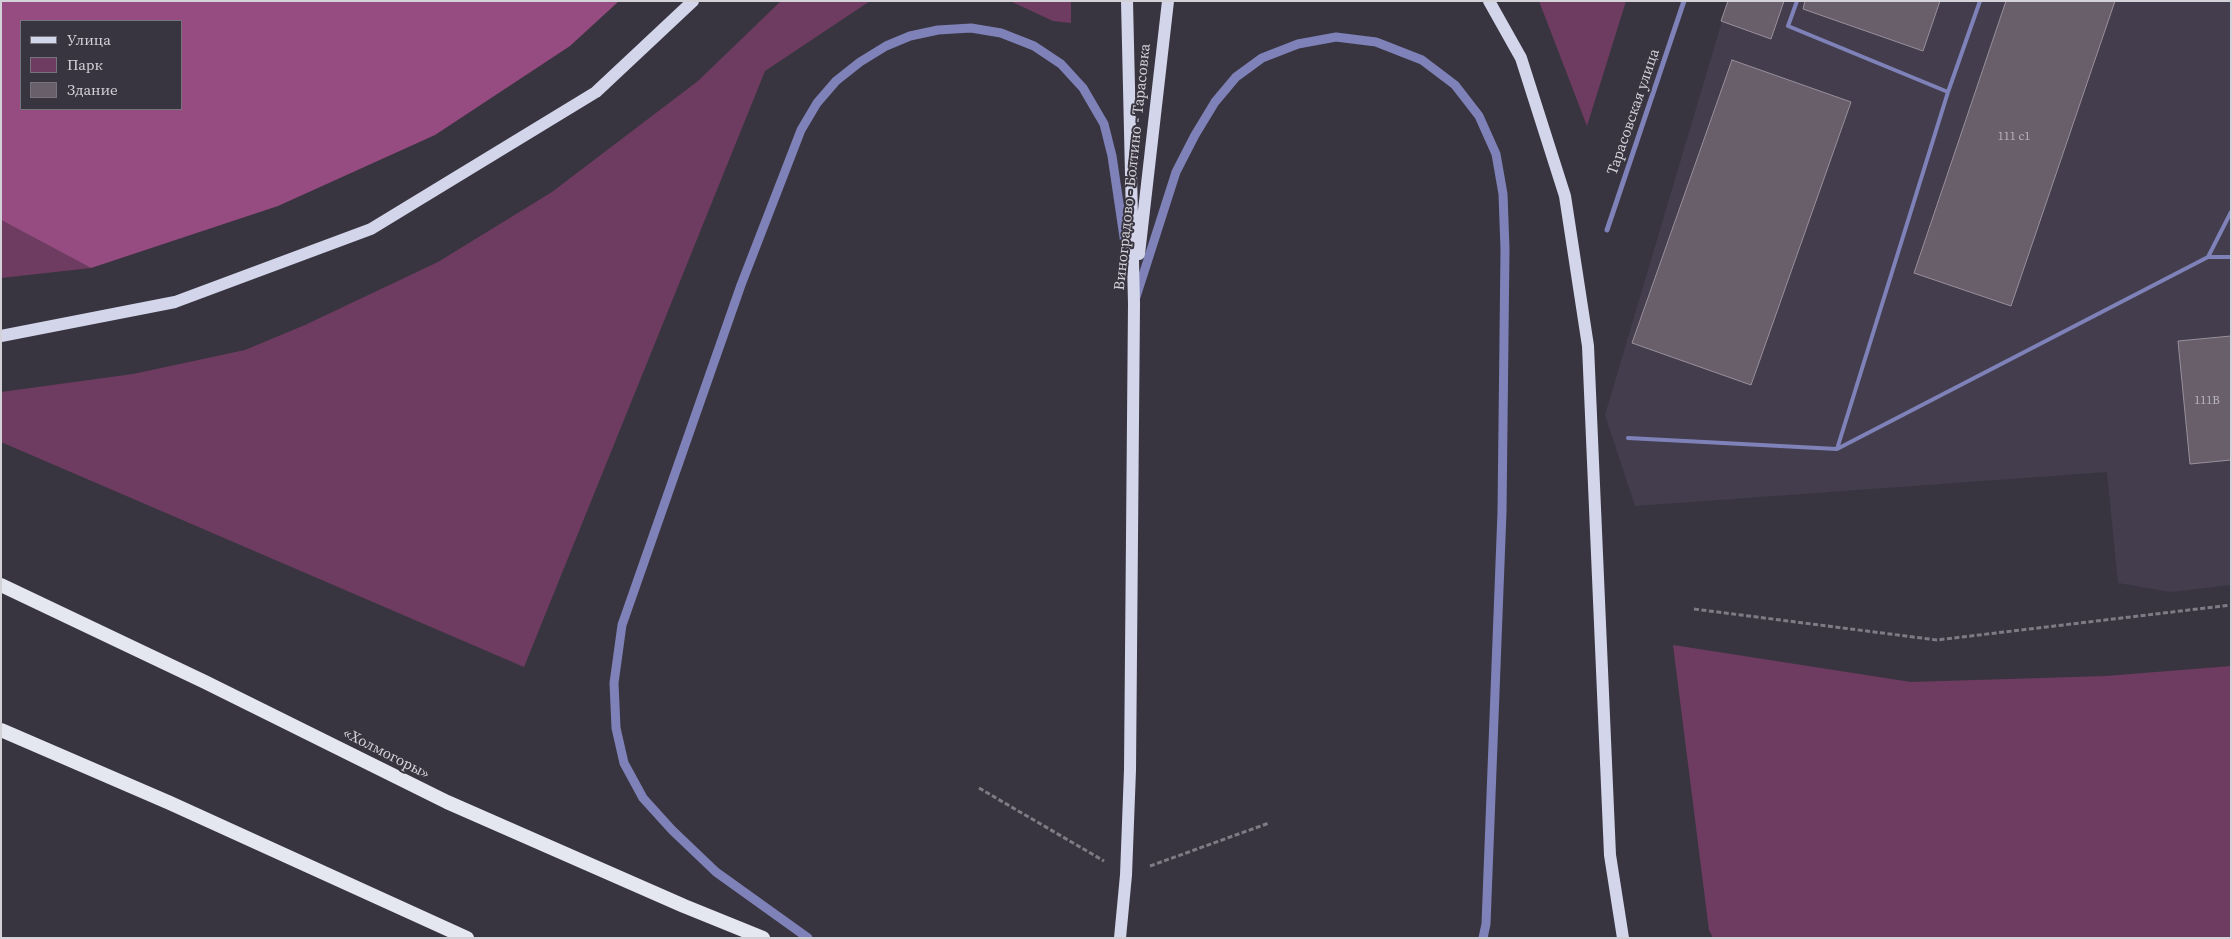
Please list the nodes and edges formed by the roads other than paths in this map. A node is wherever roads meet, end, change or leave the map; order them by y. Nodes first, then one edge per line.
1 (693, 1) edge
2 (1127, 1) edge
3 (1168, 1) edge
4 (1489, 1) edge
5 (1684, 1) edge
6 (1796, 1) edge
7 (1980, 1) edge
8 (1948, 92) junction
9 (2231, 212) edge
10 (1607, 230) dead end
11 (2208, 257) junction
12 (2231, 257) edge
13 (1134, 304) junction
14 (1, 336) edge
15 (1628, 438) dead end
16 (1837, 449) junction
17 (1, 584) edge
18 (1, 730) edge
19 (467, 938) edge
20 (763, 938) edge
21 (808, 938) edge
22 (1120, 938) edge
23 (1483, 938) edge
24 (1623, 938) edge

1 - 14 main road
2 - 13 main road, Виноградово - Болтино - Тарасовка
3 - 13 main road, Виноградово - Болтино - Тарасовка
4 - 24 main road
5 - 10 street, Тарасовская улица
6 - 8 lane
7 - 8 lane
8 - 16 lane
9 - 11 lane
11 - 12 lane
11 - 16 lane
13 - 21 street
13 - 22 main road
13 - 23 street
15 - 16 lane
17 - 20 highway, «Холмогоры»
18 - 19 highway

